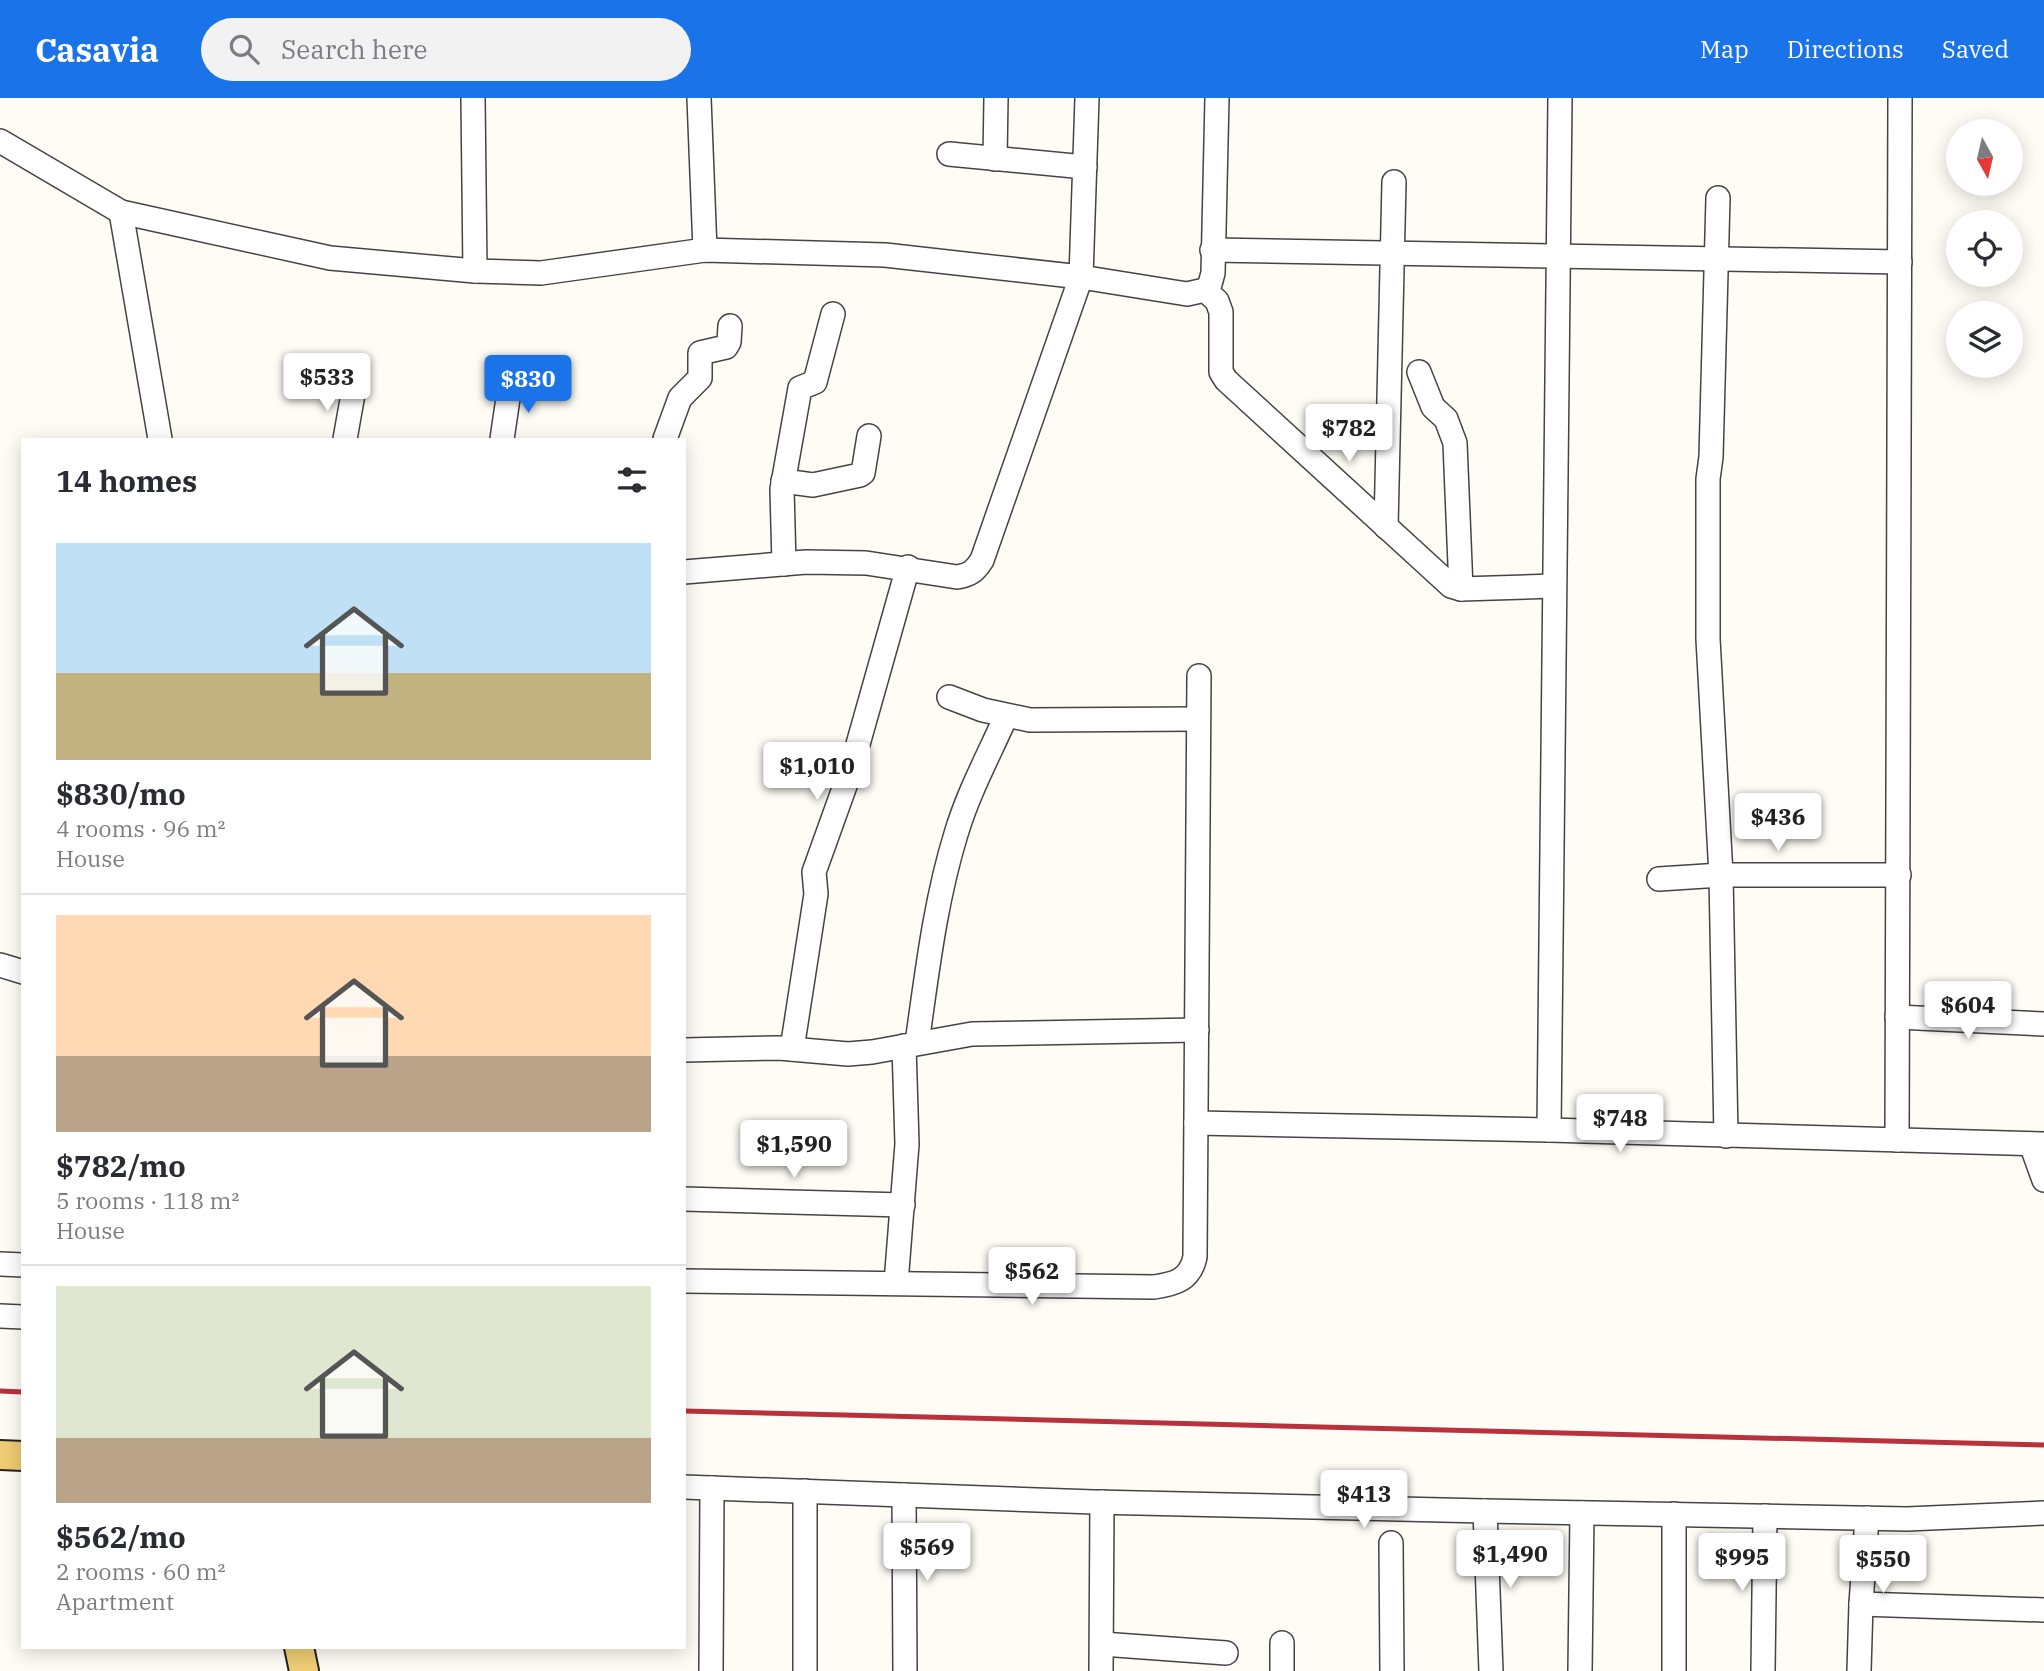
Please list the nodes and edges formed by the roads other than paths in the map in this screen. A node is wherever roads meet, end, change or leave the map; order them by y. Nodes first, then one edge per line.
1 (473, 98) edge
2 (699, 98) edge
3 (996, 98) edge
4 (1087, 98) edge
5 (1217, 98) edge
6 (1560, 98) edge
7 (1900, 98) edge
8 (0, 141) edge
9 (948, 154) dead end
10 (995, 159) junction
11 (1084, 167) junction
12 (1394, 182) dead end
13 (1718, 198) dead end
14 (121, 212) junction
15 (705, 250) junction
16 (1212, 250) junction
17 (1392, 254) junction
18 (1557, 258) junction
19 (1716, 260) junction
20 (1900, 262) junction
21 (475, 271) junction
22 (1082, 277) junction
23 (1205, 290) junction
24 (833, 314) dead end
25 (730, 326) dead end
26 (1419, 372) dead end
27 (510, 385) dead end
28 (353, 394) dead end
29 (869, 436) dead end
30 (160, 438) edge
31 (345, 438) edge
32 (502, 438) edge
33 (665, 438) edge
34 (783, 481) junction
35 (1386, 527) junction
36 (784, 564) junction
37 (908, 568) junction
38 (686, 572) edge
39 (1554, 586) junction
40 (1461, 589) junction
41 (1199, 676) dead end
42 (949, 697) dead end
43 (1006, 716) junction
44 (1198, 719) junction
45 (1899, 874) junction
46 (1721, 875) junction
47 (1659, 879) dead end
48 (0, 965) edge
49 (21, 971) edge
50 (1897, 1017) junction
51 (2044, 1024) edge
52 (1197, 1030) junction
53 (910, 1045) junction
54 (792, 1049) junction
55 (686, 1050) edge
56 (1196, 1123) junction
57 (1549, 1130) junction
58 (1726, 1136) junction
59 (1897, 1140) junction
60 (2038, 1144) edge
61 (2044, 1180) edge
62 (686, 1199) edge
63 (903, 1205) junction
64 (0, 1264) edge
65 (21, 1265) edge
66 (686, 1280) edge
67 (896, 1283) junction
68 (0, 1316) edge
69 (21, 1317) edge
70 (0, 1455) edge
71 (21, 1456) edge
72 (686, 1487) edge
73 (712, 1488) junction
74 (805, 1491) junction
75 (904, 1495) junction
76 (1102, 1502) junction
77 (1485, 1511) junction
78 (1582, 1513) junction
79 (2044, 1513) edge
80 (1674, 1514) junction
81 (1765, 1516) junction
82 (1867, 1518) junction
83 (1391, 1543) dead end
84 (1861, 1604) junction
85 (2044, 1610) edge
86 (1282, 1643) dead end
87 (1102, 1644) junction
88 (299, 1649) edge
89 (1226, 1653) dead end
90 (304, 1671) edge
91 (711, 1671) edge
92 (806, 1671) edge
93 (905, 1671) edge
94 (1101, 1671) edge
95 (1282, 1671) edge
96 (1392, 1671) edge
97 (1491, 1671) edge
98 (1580, 1671) edge
99 (1674, 1671) edge
100 (1763, 1671) edge
101 (1859, 1671) edge

1 - 21 street
2 - 15 street
3 - 10 street
4 - 11 street
5 - 16 street
6 - 18 street
7 - 20 street
8 - 14 street
9 - 10 street
10 - 11 street
11 - 22 street
12 - 17 street
13 - 19 street
14 - 21 street
14 - 30 street
15 - 21 street
15 - 22 street
16 - 17 street
16 - 23 street
17 - 18 street
17 - 35 street
18 - 19 street
18 - 39 street
19 - 20 street
19 - 46 street
20 - 45 street
22 - 23 street
22 - 37 street
23 - 35 street
24 - 34 street
25 - 33 street
26 - 40 street
27 - 32 street
28 - 31 street
29 - 34 street
34 - 36 street
35 - 40 street
36 - 37 street
36 - 38 street
37 - 54 street
39 - 40 street
39 - 57 street
41 - 44 street
42 - 43 street
43 - 44 street
43 - 53 street
44 - 52 street
45 - 46 street
45 - 50 street
46 - 47 street
46 - 58 street
48 - 49 street
50 - 51 street
50 - 59 street
52 - 53 street
52 - 56 street
53 - 54 street
53 - 63 street
54 - 55 street
56 - 57 street
56 - 67 street
57 - 58 street
58 - 59 street
59 - 60 street
60 - 61 street
62 - 63 street
63 - 67 street
64 - 65 street
66 - 67 street
68 - 69 street
70 - 71 main road
72 - 73 street
73 - 74 street
73 - 91 street
74 - 75 street
74 - 92 street
75 - 76 street
75 - 93 street
76 - 77 street
76 - 87 street
77 - 78 street
77 - 97 street
78 - 80 street
78 - 98 street
79 - 82 street
80 - 81 street
80 - 99 street
81 - 82 street
81 - 100 street
82 - 84 street
83 - 96 street
84 - 85 street
84 - 101 street
86 - 95 street
87 - 89 street
87 - 94 street
88 - 90 main road

